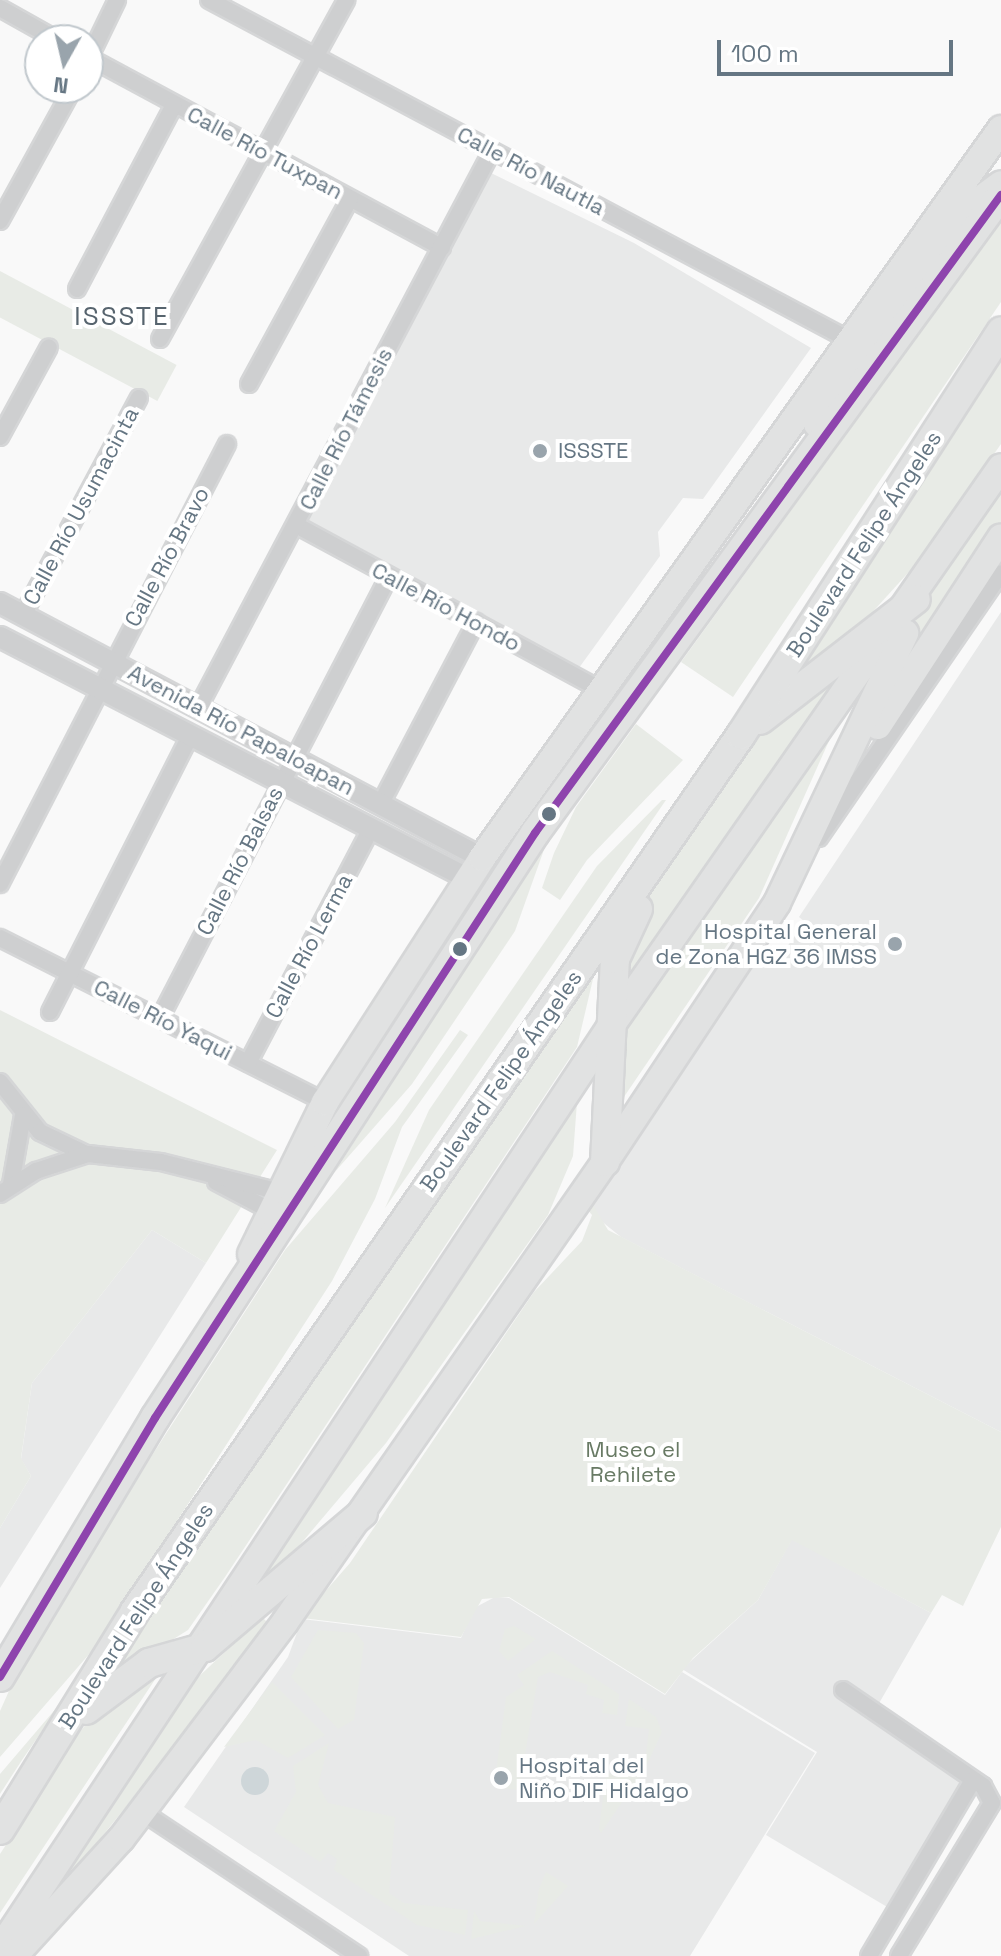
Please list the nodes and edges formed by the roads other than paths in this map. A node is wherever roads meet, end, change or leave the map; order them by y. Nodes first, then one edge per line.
1 (117, 0) edge
2 (209, 0) edge
3 (346, 0) edge
4 (1, 11) edge
5 (26, 24) edge
6 (104, 26) edge
7 (313, 56) junction
8 (104, 67) edge
9 (64, 104) edge
10 (174, 105) junction
11 (1001, 129) edge
12 (492, 151) junction
13 (264, 153) junction
14 (1001, 184) edge
15 (1001, 195) edge
16 (350, 199) junction
17 (0, 221) edge
18 (442, 248) junction
19 (77, 289) dead end
20 (1001, 332) edge
21 (160, 339) dead end
22 (853, 342) junction
23 (49, 347) dead end
24 (249, 384) dead end
25 (139, 398) dead end
26 (0, 437) edge
27 (227, 444) dead end
28 (795, 451) junction
29 (1001, 467) edge
30 (770, 516) junction
31 (296, 525) junction
32 (1001, 537) edge
33 (992, 568) edge
34 (389, 576) junction
35 (922, 590) junction
36 (674, 591) junction
37 (0, 603) edge
38 (23, 615) junction
39 (476, 622) junction
40 (2, 644) edge
41 (112, 660) junction
42 (99, 688) junction
43 (597, 688) junction
44 (199, 706) junction
45 (741, 735) junction
46 (190, 736) junction
47 (293, 759) junction
48 (281, 782) junction
49 (696, 799) junction
50 (831, 800) junction
51 (380, 805) junction
52 (371, 829) junction
53 (476, 868) junction
54 (0, 884) edge
55 (777, 903) junction
56 (0, 938) edge
57 (69, 973) junction
58 (50, 1012) dead end
59 (160, 1018) junction
60 (609, 1029) junction
61 (248, 1063) junction
62 (0, 1082) edge
63 (325, 1102) junction
64 (23, 1115) junction
65 (88, 1154) junction
66 (605, 1162) junction
67 (208, 1177) junction
68 (5, 1189) edge
69 (283, 1204) junction
70 (363, 1513) junction
71 (205, 1647) junction
72 (0, 1677) edge
73 (843, 1690) dead end
74 (973, 1780) junction
75 (22, 1797) junction
76 (141, 1811) junction
77 (0, 1830) edge
78 (0, 1949) edge
79 (14, 1956) edge
80 (359, 1956) edge
81 (869, 1956) edge
82 (899, 1956) edge

1 - 6 street
2 - 7 street, Calle Río Nautla
3 - 7 street
4 - 5 street
7 - 12 street, Calle Río Nautla
7 - 13 street
8 - 10 street, Calle Río Tuxpan
9 - 17 street
10 - 13 street, Calle Río Tuxpan
10 - 19 street
11 - 22 main road
12 - 18 street, Calle Río Támesis
12 - 22 street, Calle Río Nautla
13 - 16 street, Calle Río Tuxpan
13 - 21 street
14 - 28 main road
15 - 30 highway
16 - 18 street, Calle Río Tuxpan
16 - 24 street
18 - 31 street, Calle Río Támesis
20 - 45 highway, Boulevard Felipe Ángeles
22 - 36 main road
23 - 26 street
25 - 38 street, Calle Río Usumacinta
27 - 41 street, Calle Río Bravo
28 - 30 main road
28 - 36 main road
29 - 35 main road
30 - 69 highway
31 - 34 street, Calle Río Hondo
31 - 44 street, Calle Río Támesis
32 - 33 main road
33 - 50 main road
33 - 55 street
34 - 39 street, Calle Río Hondo
34 - 47 street, Calle Río Balsas
35 - 45 highway
35 - 50 main road
35 - 60 main road
36 - 43 main road
37 - 38 street, Avenida Río Papaloapan
38 - 41 street, Avenida Río Papaloapan
39 - 43 street, Calle Río Hondo
39 - 51 street
40 - 42 street, Avenida Río Papaloapan
41 - 42 street, Calle Río Bravo
41 - 44 street, Avenida Río Papaloapan
42 - 46 street, Avenida Río Papaloapan
42 - 54 street, Calle Río Bravo
43 - 53 main road
44 - 47 street, Avenida Río Papaloapan
45 - 49 highway, Boulevard Felipe Ángeles
46 - 48 street, Avenida Río Papaloapan
46 - 57 street
47 - 48 street, Calle Río Balsas
47 - 51 street, Avenida Río Papaloapan
48 - 52 street, Avenida Río Papaloapan
48 - 59 street, Calle Río Balsas
49 - 60 highway
49 - 75 highway, Boulevard Felipe Ángeles
50 - 55 main road
51 - 53 street, Avenida Río Papaloapan
52 - 53 street, Avenida Río Papaloapan
52 - 61 street, Calle Río Lerma
53 - 63 main road
55 - 66 main road
56 - 57 street, Calle Río Yaqui
57 - 58 street
57 - 59 street, Calle Río Yaqui
59 - 61 street, Calle Río Yaqui
60 - 66 highway
60 - 71 main road
61 - 63 street, Calle Río Yaqui
62 - 64 street
63 - 69 main road
64 - 65 street
64 - 68 street
65 - 67 street
65 - 68 street
66 - 70 main road
67 - 69 street
67 - 69 street
69 - 72 highway
70 - 71 highway
70 - 76 main road
71 - 75 highway
71 - 78 main road
73 - 74 street
74 - 81 street
74 - 82 street
75 - 77 highway, Boulevard Felipe Ángeles
76 - 79 main road
76 - 80 street

